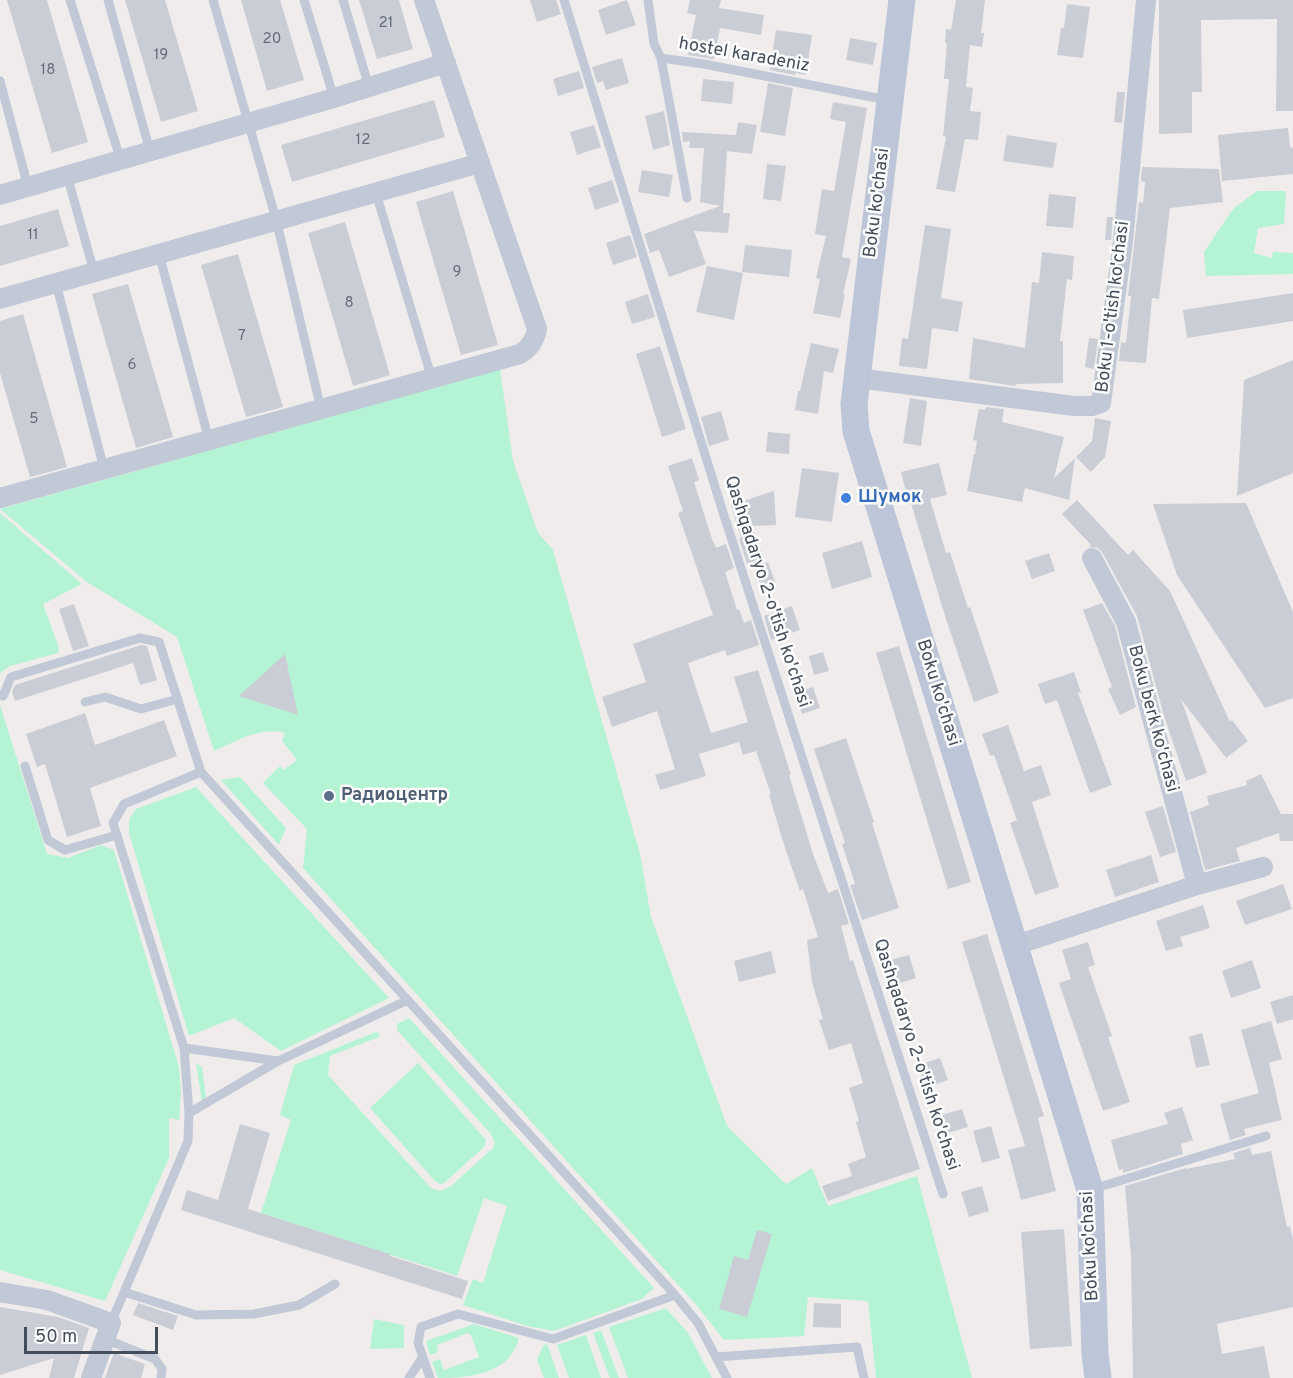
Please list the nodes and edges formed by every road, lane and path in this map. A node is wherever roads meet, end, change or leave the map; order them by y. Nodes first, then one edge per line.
1 (70, 0) edge
2 (108, 0) edge
3 (213, 0) edge
4 (304, 0) edge
5 (343, 0) edge
6 (424, 0) edge
7 (564, 0) edge
8 (648, 0) edge
9 (902, 0) edge
10 (1146, 0) edge
11 (661, 58) junction
12 (446, 63) junction
13 (0, 81) edge
14 (369, 87) junction
15 (334, 98) junction
16 (891, 101) junction
17 (249, 123) junction
18 (150, 151) junction
19 (121, 161) junction
20 (480, 163) junction
21 (67, 175) junction
22 (28, 187) junction
23 (376, 194) junction
24 (0, 195) edge
25 (687, 198) dead end
26 (276, 219) junction
27 (159, 254) junction
28 (94, 272) junction
29 (56, 283) junction
30 (0, 299) edge
31 (857, 378) junction
32 (432, 379) junction
33 (321, 409) junction
34 (209, 440) junction
35 (104, 469) junction
36 (0, 498) edge
37 (1092, 558) dead end
38 (3, 696) dead end
39 (178, 699) junction
40 (85, 702) dead end
41 (24, 766) dead end
42 (201, 772) junction
43 (117, 836) junction
44 (1263, 867) dead end
45 (1197, 885) junction
46 (1016, 945) junction
47 (408, 1000) junction
48 (184, 1048) junction
49 (278, 1061) junction
50 (189, 1113) junction
51 (1266, 1136) dead end
52 (1090, 1190) junction
53 (943, 1194) dead end
54 (335, 1284) dead end
55 (0, 1292) edge
56 (124, 1292) junction
57 (675, 1295) junction
58 (108, 1331) junction
59 (716, 1357) junction
60 (422, 1358) junction
61 (91, 1378) edge
62 (161, 1378) edge
63 (409, 1378) edge
64 (430, 1378) edge
65 (727, 1378) edge
66 (864, 1378) edge
67 (1098, 1378) edge

1 - 19 lane
2 - 18 lane
3 - 17 lane
4 - 15 lane
5 - 14 lane
6 - 12 street
7 - 53 lane, Qashqadaryo 2-o'tish ko'chasi
8 - 11 lane
9 - 16 street, Boku ko'chasi
10 - 31 street, Boku 1-o'tish ko'chasi
11 - 16 lane, hostel karadeniz
11 - 25 lane, hostel karadeniz
12 - 14 street
12 - 20 street
13 - 22 lane
14 - 15 street
15 - 17 street
16 - 31 street, Boku ko'chasi
17 - 18 street
17 - 26 lane
18 - 19 street
19 - 21 street
20 - 23 street
20 - 32 street
21 - 22 street
21 - 28 lane
22 - 24 street
23 - 26 street
23 - 32 lane
26 - 27 street
26 - 33 lane
27 - 28 street
27 - 34 lane
28 - 29 street
29 - 30 street
29 - 35 lane
31 - 46 street, Boku ko'chasi
32 - 33 street
33 - 34 street
34 - 35 street
35 - 36 street
37 - 45 street, Boku berk ko'chasi
38 - 39 lane
39 - 40 lane
39 - 42 lane
41 - 43 lane
42 - 43 lane
42 - 47 lane
43 - 48 lane
44 - 45 street
45 - 46 street
46 - 52 street, Boku ko'chasi
47 - 49 lane
47 - 57 lane
48 - 49 lane
48 - 50 lane
49 - 50 lane
50 - 56 lane
51 - 52 lane
52 - 67 street, Boku ko'chasi
54 - 56 lane
55 - 58 street
56 - 58 lane
57 - 59 lane
57 - 60 lane
58 - 61 street
58 - 62 lane
59 - 65 lane
59 - 66 lane
60 - 63 lane
60 - 64 lane

